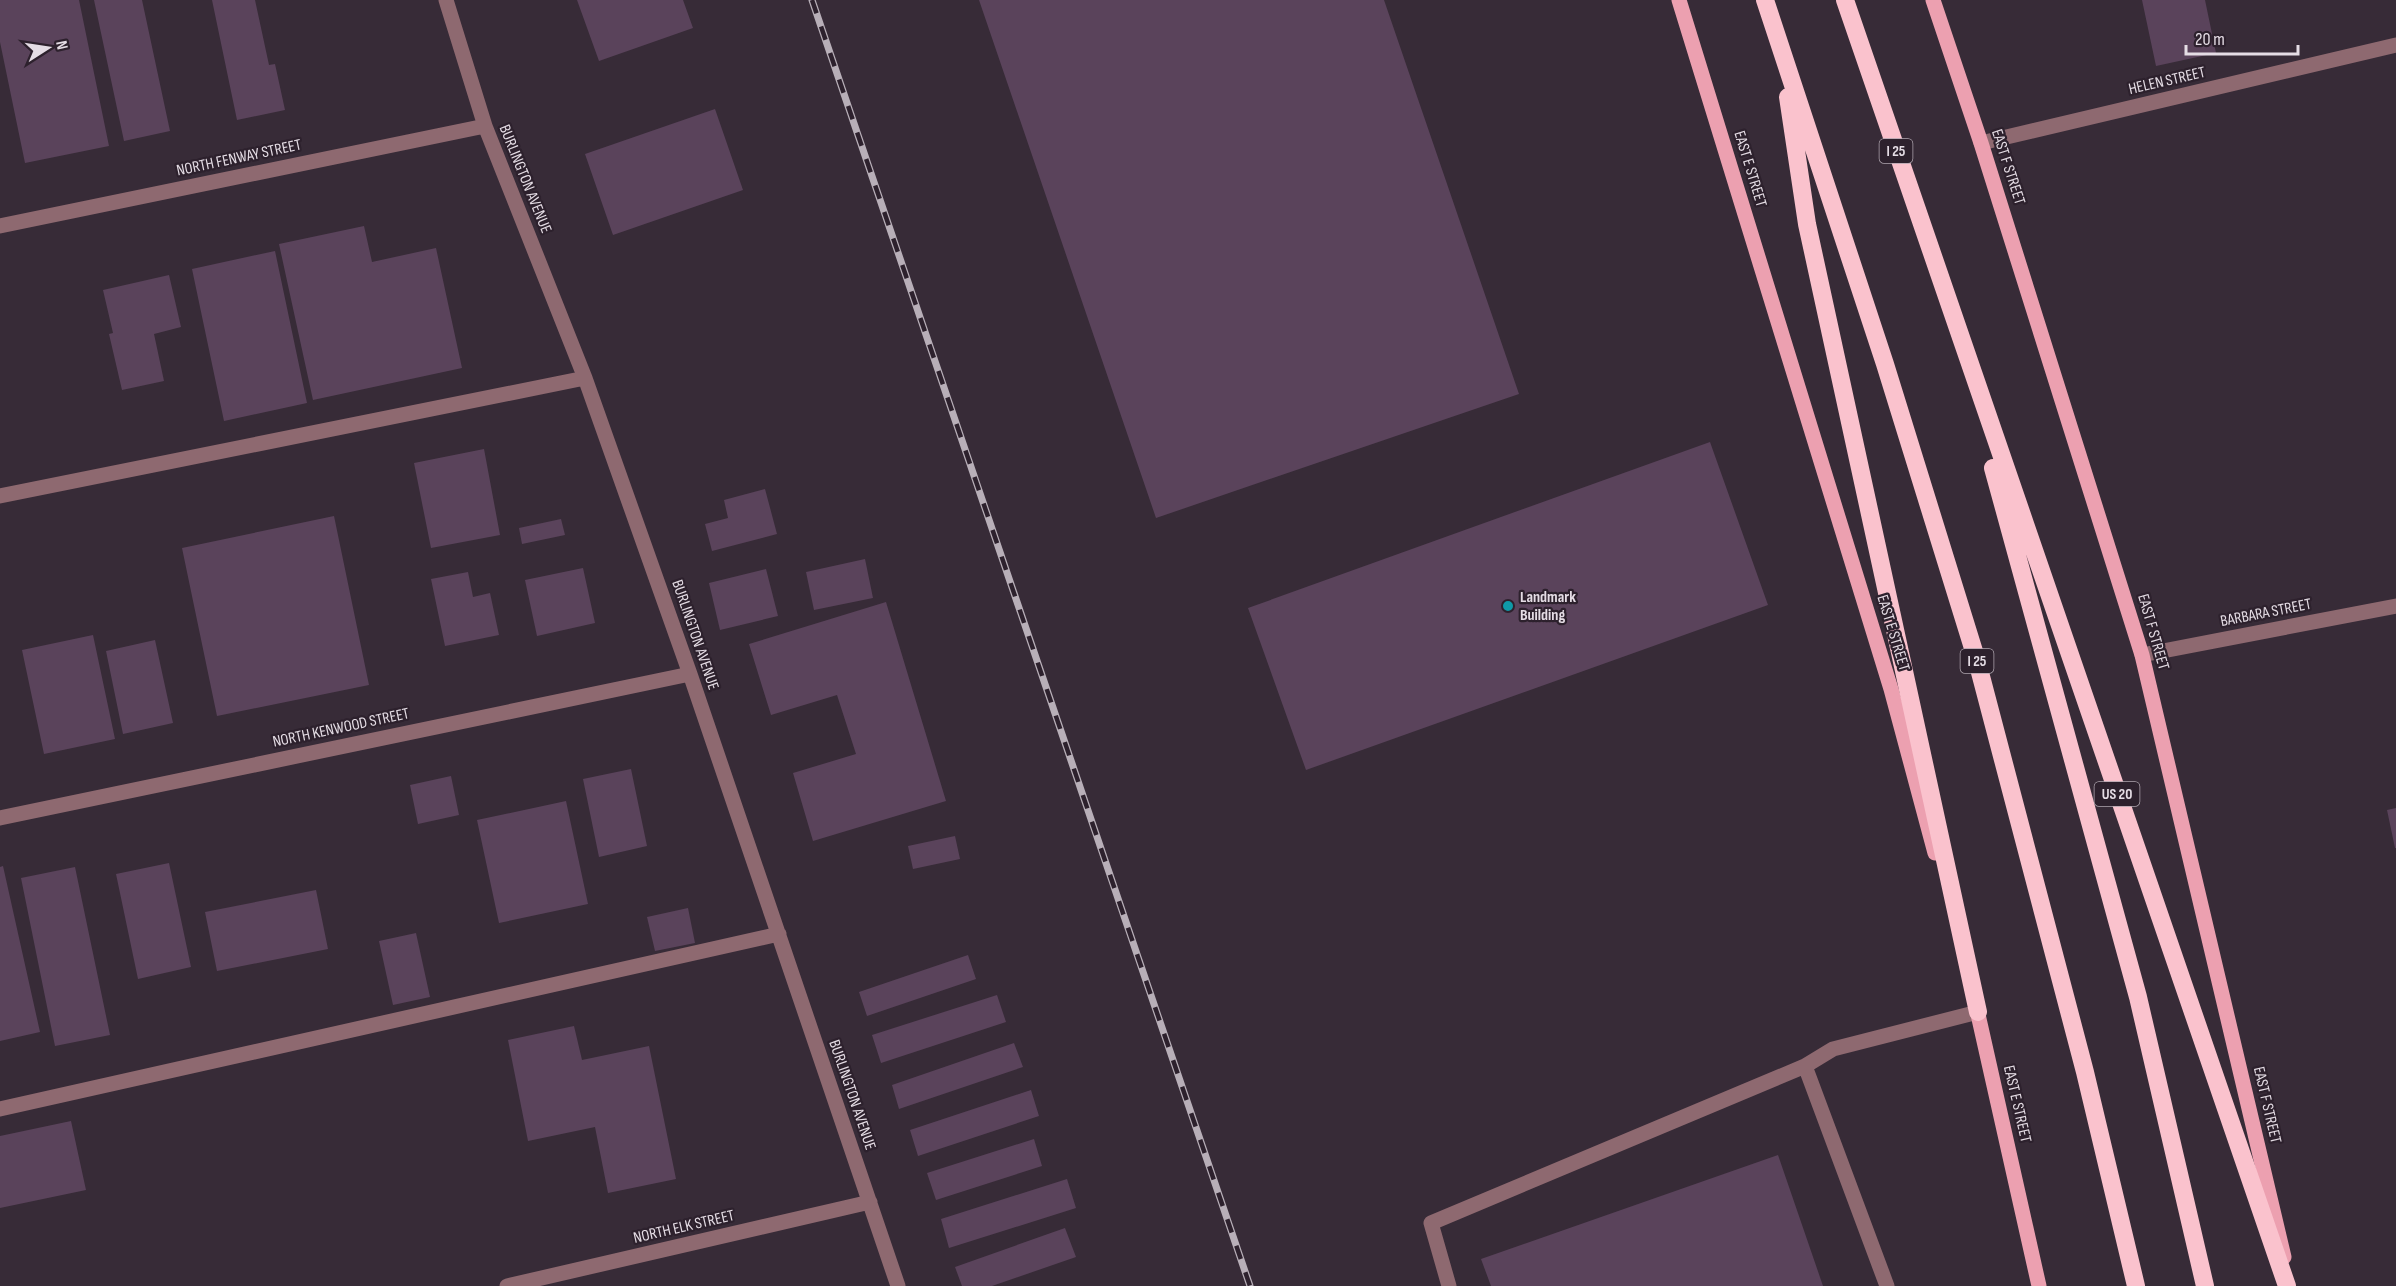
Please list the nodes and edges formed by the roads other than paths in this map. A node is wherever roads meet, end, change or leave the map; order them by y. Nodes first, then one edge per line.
1 (446, 0) edge
2 (1679, 0) edge
3 (1765, 0) edge
4 (1845, 0) edge
5 (1933, 0) edge
6 (2396, 45) edge
7 (1781, 48) junction
8 (485, 126) junction
9 (1981, 143) junction
10 (0, 226) edge
11 (1947, 302) junction
12 (585, 378) junction
13 (0, 496) edge
14 (2396, 606) edge
15 (2142, 655) junction
16 (690, 674) junction
17 (0, 818) edge
18 (779, 934) junction
19 (1978, 1012) junction
20 (1805, 1066) junction
21 (0, 1109) edge
22 (870, 1202) junction
23 (507, 1286) edge
24 (898, 1286) edge
25 (1449, 1286) edge
26 (1887, 1286) edge
27 (2039, 1286) edge
28 (2136, 1286) edge
29 (2205, 1286) edge
30 (2289, 1286) edge

1 - 8 street, BURLINGTON AVENUE
2 - 19 main road, EAST E STREET
3 - 7 highway, I 25
4 - 11 highway, I 25
5 - 9 main road, EAST F STREET
6 - 9 street, HELEN STREET
7 - 19 highway
7 - 28 highway, I 25
8 - 10 street, NORTH FENWAY STREET
8 - 12 street, BURLINGTON AVENUE
9 - 15 main road, EAST F STREET
11 - 29 highway, I 25
11 - 30 highway, US 20
12 - 13 street
12 - 16 street, BURLINGTON AVENUE
14 - 15 street, BARBARA STREET
15 - 30 main road, EAST F STREET
16 - 17 street, NORTH KENWOOD STREET
16 - 18 street, BURLINGTON AVENUE
18 - 21 street
18 - 22 street, BURLINGTON AVENUE
19 - 20 street
19 - 27 main road, EAST E STREET
20 - 25 street
20 - 26 street
22 - 23 street, NORTH ELK STREET
22 - 24 street, BURLINGTON AVENUE

